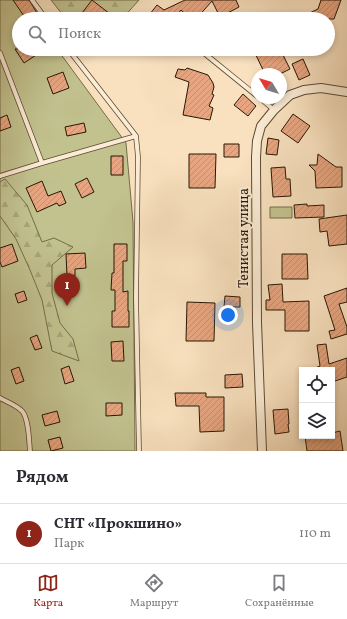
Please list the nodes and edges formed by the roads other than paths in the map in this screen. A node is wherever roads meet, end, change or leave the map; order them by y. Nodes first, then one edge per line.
1 (32, 0) edge
2 (41, 12) edge
3 (0, 53) edge
4 (73, 56) edge
5 (208, 56) edge
6 (251, 91) edge
7 (347, 92) edge
8 (267, 104) edge
9 (274, 110) junction
10 (136, 136) junction
11 (42, 163) junction
12 (0, 176) edge
13 (0, 398) edge
14 (30, 451) edge
15 (139, 451) edge
16 (262, 451) edge

1 - 2 lane
3 - 11 lane
4 - 10 lane
5 - 6 lane
7 - 9 street, Тенистая улица
8 - 9 lane
9 - 16 street, Тенистая улица
10 - 11 lane
10 - 15 lane
11 - 12 lane
13 - 14 lane

